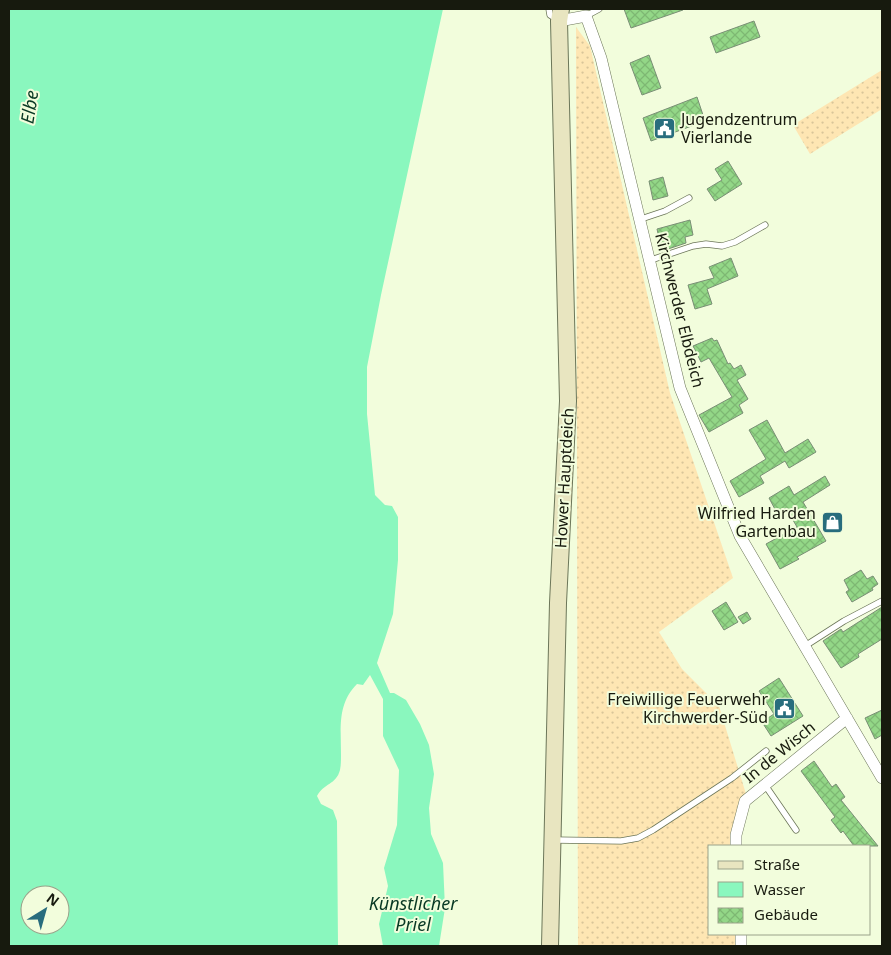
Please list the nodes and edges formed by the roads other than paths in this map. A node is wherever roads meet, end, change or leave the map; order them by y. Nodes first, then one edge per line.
1 (549, 9) edge
2 (599, 9) edge
3 (560, 15) edge
4 (586, 16) junction
5 (689, 198) dead end
6 (641, 219) junction
7 (765, 225) dead end
8 (651, 260) junction
9 (882, 601) edge
10 (805, 646) junction
11 (847, 718) junction
12 (766, 751) dead end
13 (882, 778) edge
14 (765, 785) junction
15 (796, 830) dead end
16 (553, 839) junction
17 (736, 845) edge
18 (550, 946) edge

1 - 3 lane
2 - 4 lane
3 - 4 street
3 - 16 street, Hower Hauptdeich
4 - 6 street, Kirchwerder Elbdeich
5 - 6 lane
6 - 8 street, Kirchwerder Elbdeich
7 - 8 lane
8 - 10 street, Kirchwerder Elbdeich
9 - 10 lane
10 - 11 street, Kirchwerder Elbdeich
11 - 13 street, Kirchwerder Elbdeich
11 - 14 street, In de Wisch
12 - 16 lane
14 - 15 lane
14 - 17 street, In de Wisch
16 - 18 street, Hower Hauptdeich

